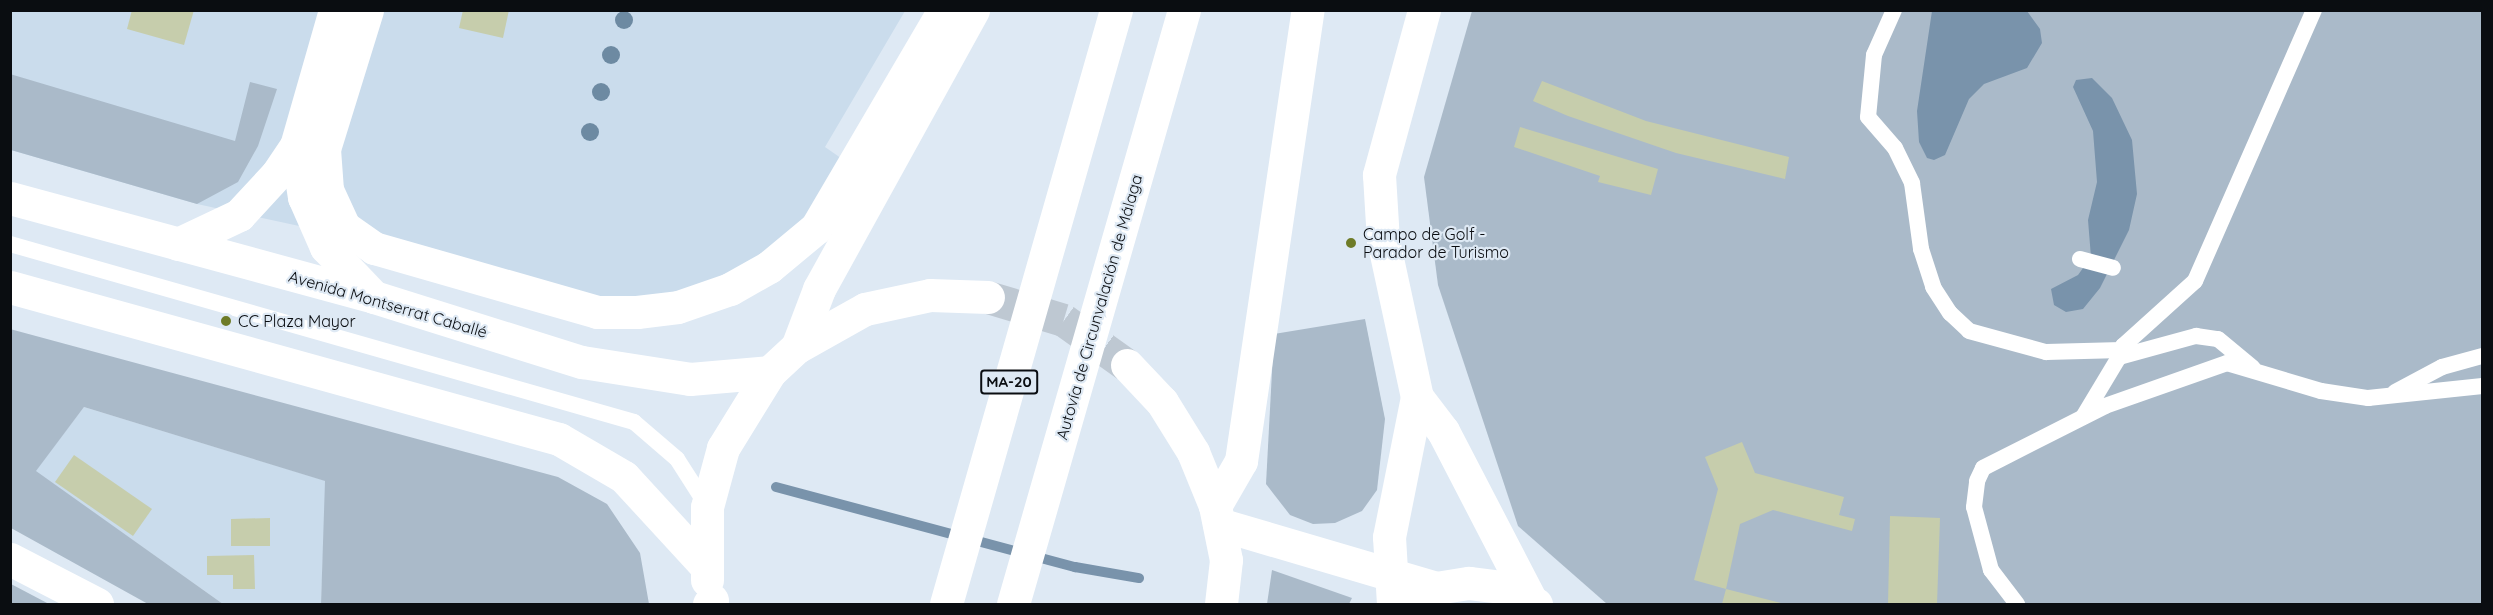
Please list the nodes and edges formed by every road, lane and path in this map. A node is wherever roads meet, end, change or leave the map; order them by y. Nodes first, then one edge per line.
1 (335, 10) edge
2 (367, 10) edge
3 (944, 10) edge
4 (973, 10) edge
5 (1116, 10) edge
6 (1185, 10) edge
7 (1308, 10) edge
8 (1424, 10) edge
9 (1893, 10) edge
10 (2314, 10) edge
11 (296, 146) junction
12 (22, 201) edge
13 (10, 244) edge
14 (178, 244) junction
15 (2080, 259) dead end
16 (2113, 268) dead end
17 (18, 289) edge
18 (374, 297) junction
19 (988, 297) tunnel mouth
20 (797, 347) junction
21 (2121, 353) junction
22 (2482, 356) edge
23 (1127, 365) tunnel mouth
24 (2256, 371) junction
25 (770, 372) junction
26 (2482, 386) edge
27 (2386, 396) junction
28 (1417, 397) junction
29 (2083, 418) junction
30 (707, 507) junction
31 (1217, 515) junction
32 (10, 560) edge
33 (704, 564) junction
34 (1389, 573) junction
35 (1436, 588) junction
36 (712, 603) edge
37 (1534, 603) edge
38 (97, 604) edge
39 (946, 604) edge
40 (1014, 604) edge
41 (1221, 604) edge
42 (1393, 604) edge
43 (1407, 604) edge
44 (2017, 604) edge

1 - 11 main road
2 - 3 main road
4 - 20 main road
5 - 39 main road, MA-20
6 - 40 main road, Autovía de Circunvalación de Málaga
7 - 31 main road
8 - 28 main road
9 - 21 lane
10 - 21 lane
11 - 14 main road
11 - 18 main road
12 - 14 main road, Avenida Montserrat Caballé
13 - 30 lane
14 - 18 main road, Avenida Montserrat Caballé
15 - 16 lane
17 - 33 main road
18 - 25 main road, Avenida Montserrat Caballé
19 - 20 main road
20 - 25 main road
21 - 24 lane
21 - 29 lane
22 - 27 lane
23 - 31 main road
24 - 27 lane
24 - 29 lane
25 - 30 main road
26 - 27 lane
28 - 34 main road
28 - 37 main road
29 - 44 lane
30 - 33 main road
31 - 34 main road
31 - 41 main road
32 - 38 main road
33 - 36 main road
34 - 35 main road
34 - 42 main road
35 - 37 main road
35 - 43 main road

